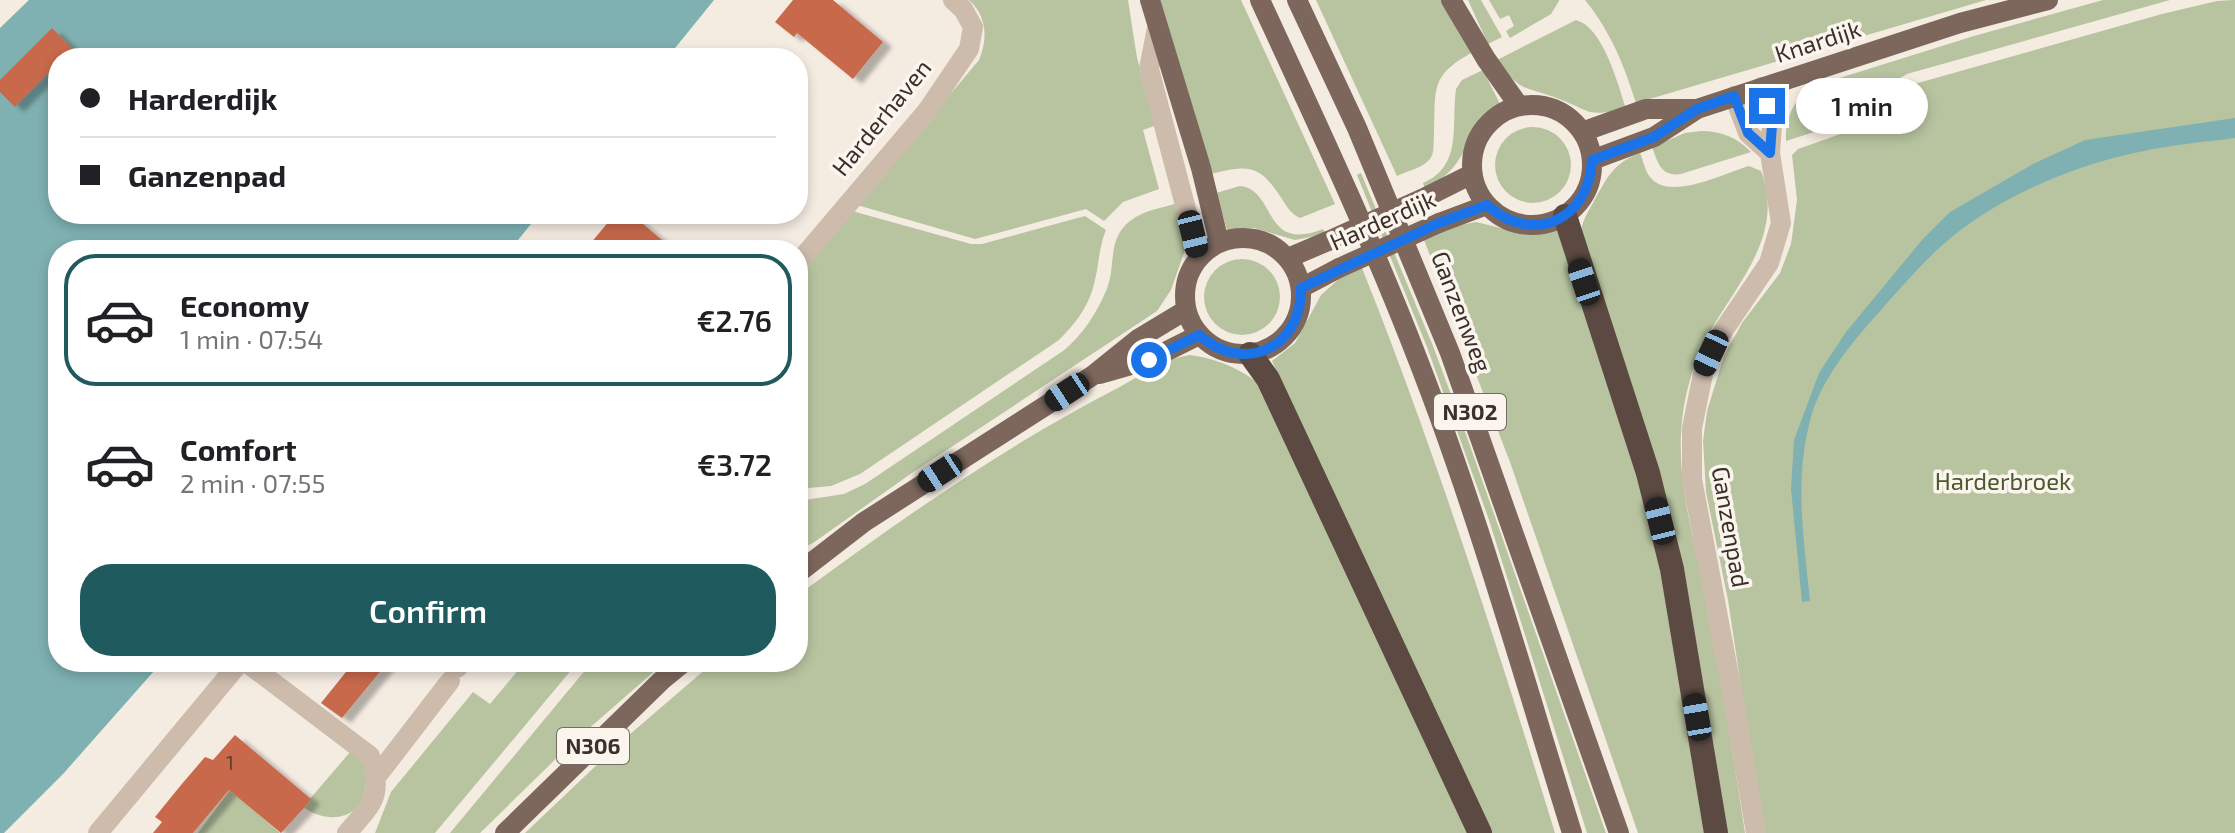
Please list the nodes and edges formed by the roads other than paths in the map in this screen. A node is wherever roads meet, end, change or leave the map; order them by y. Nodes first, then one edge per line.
1 (953, 0) edge
2 (1150, 0) edge
3 (1260, 0) edge
4 (1297, 0) edge
5 (1451, 0) edge
6 (2048, 0) edge
7 (1158, 23) junction
8 (1761, 87) junction
9 (1734, 96) junction
10 (1519, 106) junction
11 (1697, 109) junction
12 (1582, 132) junction
13 (1770, 153) junction
14 (1592, 160) junction
15 (1472, 174) junction
16 (1487, 205) junction
17 (1565, 216) junction
18 (1219, 242) junction
19 (808, 251) edge
20 (1199, 258) junction
21 (1288, 258) junction
22 (1301, 288) junction
23 (1186, 310) junction
24 (1199, 335) junction
25 (1250, 354) junction
26 (1092, 376) junction
27 (808, 565) edge
28 (235, 672) edge
29 (257, 672) edge
30 (455, 672) edge
31 (672, 672) edge
32 (377, 776) junction
33 (98, 833) edge
34 (347, 833) edge
35 (505, 833) edge
36 (1480, 833) edge
37 (1572, 833) edge
38 (1619, 833) edge
39 (1716, 833) edge
40 (1756, 833) edge

1 - 19 street, Harderhaven
2 - 7 main road
3 - 37 main road, N302
4 - 38 main road, Ganzenweg / N302
5 - 10 main road
6 - 8 main road, Knardijk
7 - 18 main road
7 - 20 street
8 - 9 main road, Knardijk
8 - 13 street, Ganzenpad
9 - 11 main road, Knardijk
9 - 13 street
10 - 12 main road
10 - 15 main road
11 - 12 main road, Knardijk
11 - 14 main road, Knardijk
12 - 14 main road
13 - 40 street, Ganzenpad
14 - 17 main road
15 - 16 main road
15 - 21 main road, Harderdijk, bridge
16 - 17 main road
16 - 22 main road, Harderdijk, bridge
17 - 39 highway
18 - 20 main road
18 - 21 main road
20 - 23 main road
21 - 22 main road
22 - 25 main road
23 - 24 main road
23 - 26 main road
24 - 25 main road
24 - 26 main road
25 - 36 highway
26 - 27 main road
28 - 33 street
29 - 32 street
30 - 32 street
31 - 35 main road, N306
32 - 34 street

